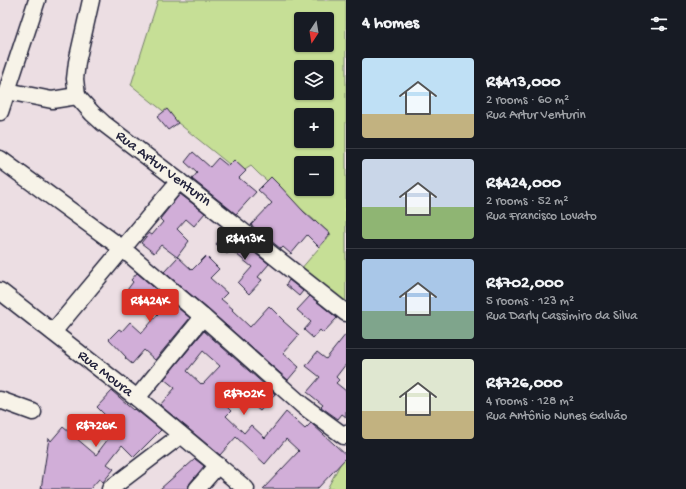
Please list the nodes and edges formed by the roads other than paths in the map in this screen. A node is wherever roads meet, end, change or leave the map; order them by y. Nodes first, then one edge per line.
1 (37, 0) edge
2 (91, 0) edge
3 (7, 91) junction
4 (77, 96) junction
5 (0, 112) edge
6 (0, 159) edge
7 (179, 181) junction
8 (123, 249) junction
9 (0, 291) edge
10 (346, 313) edge
11 (203, 318) junction
12 (53, 332) junction
13 (137, 398) junction
14 (0, 400) edge
15 (33, 412) dead end
16 (180, 435) junction
17 (345, 435) edge
18 (218, 465) junction
19 (110, 489) edge
20 (197, 489) edge
21 (246, 489) edge

1 - 3 street
2 - 4 street
3 - 4 street
3 - 5 street
4 - 7 street, Rua Artur Venturin
6 - 8 street
7 - 8 street
7 - 10 street, Rua Artur Venturin
8 - 11 street
8 - 12 street
9 - 12 street, Rua Moura
11 - 13 street
11 - 17 street
12 - 13 street, Rua Moura
13 - 16 street, Rua Moura
14 - 15 street
16 - 18 street, Rua Moura
16 - 19 street
18 - 20 street
18 - 21 street, Rua Moura

